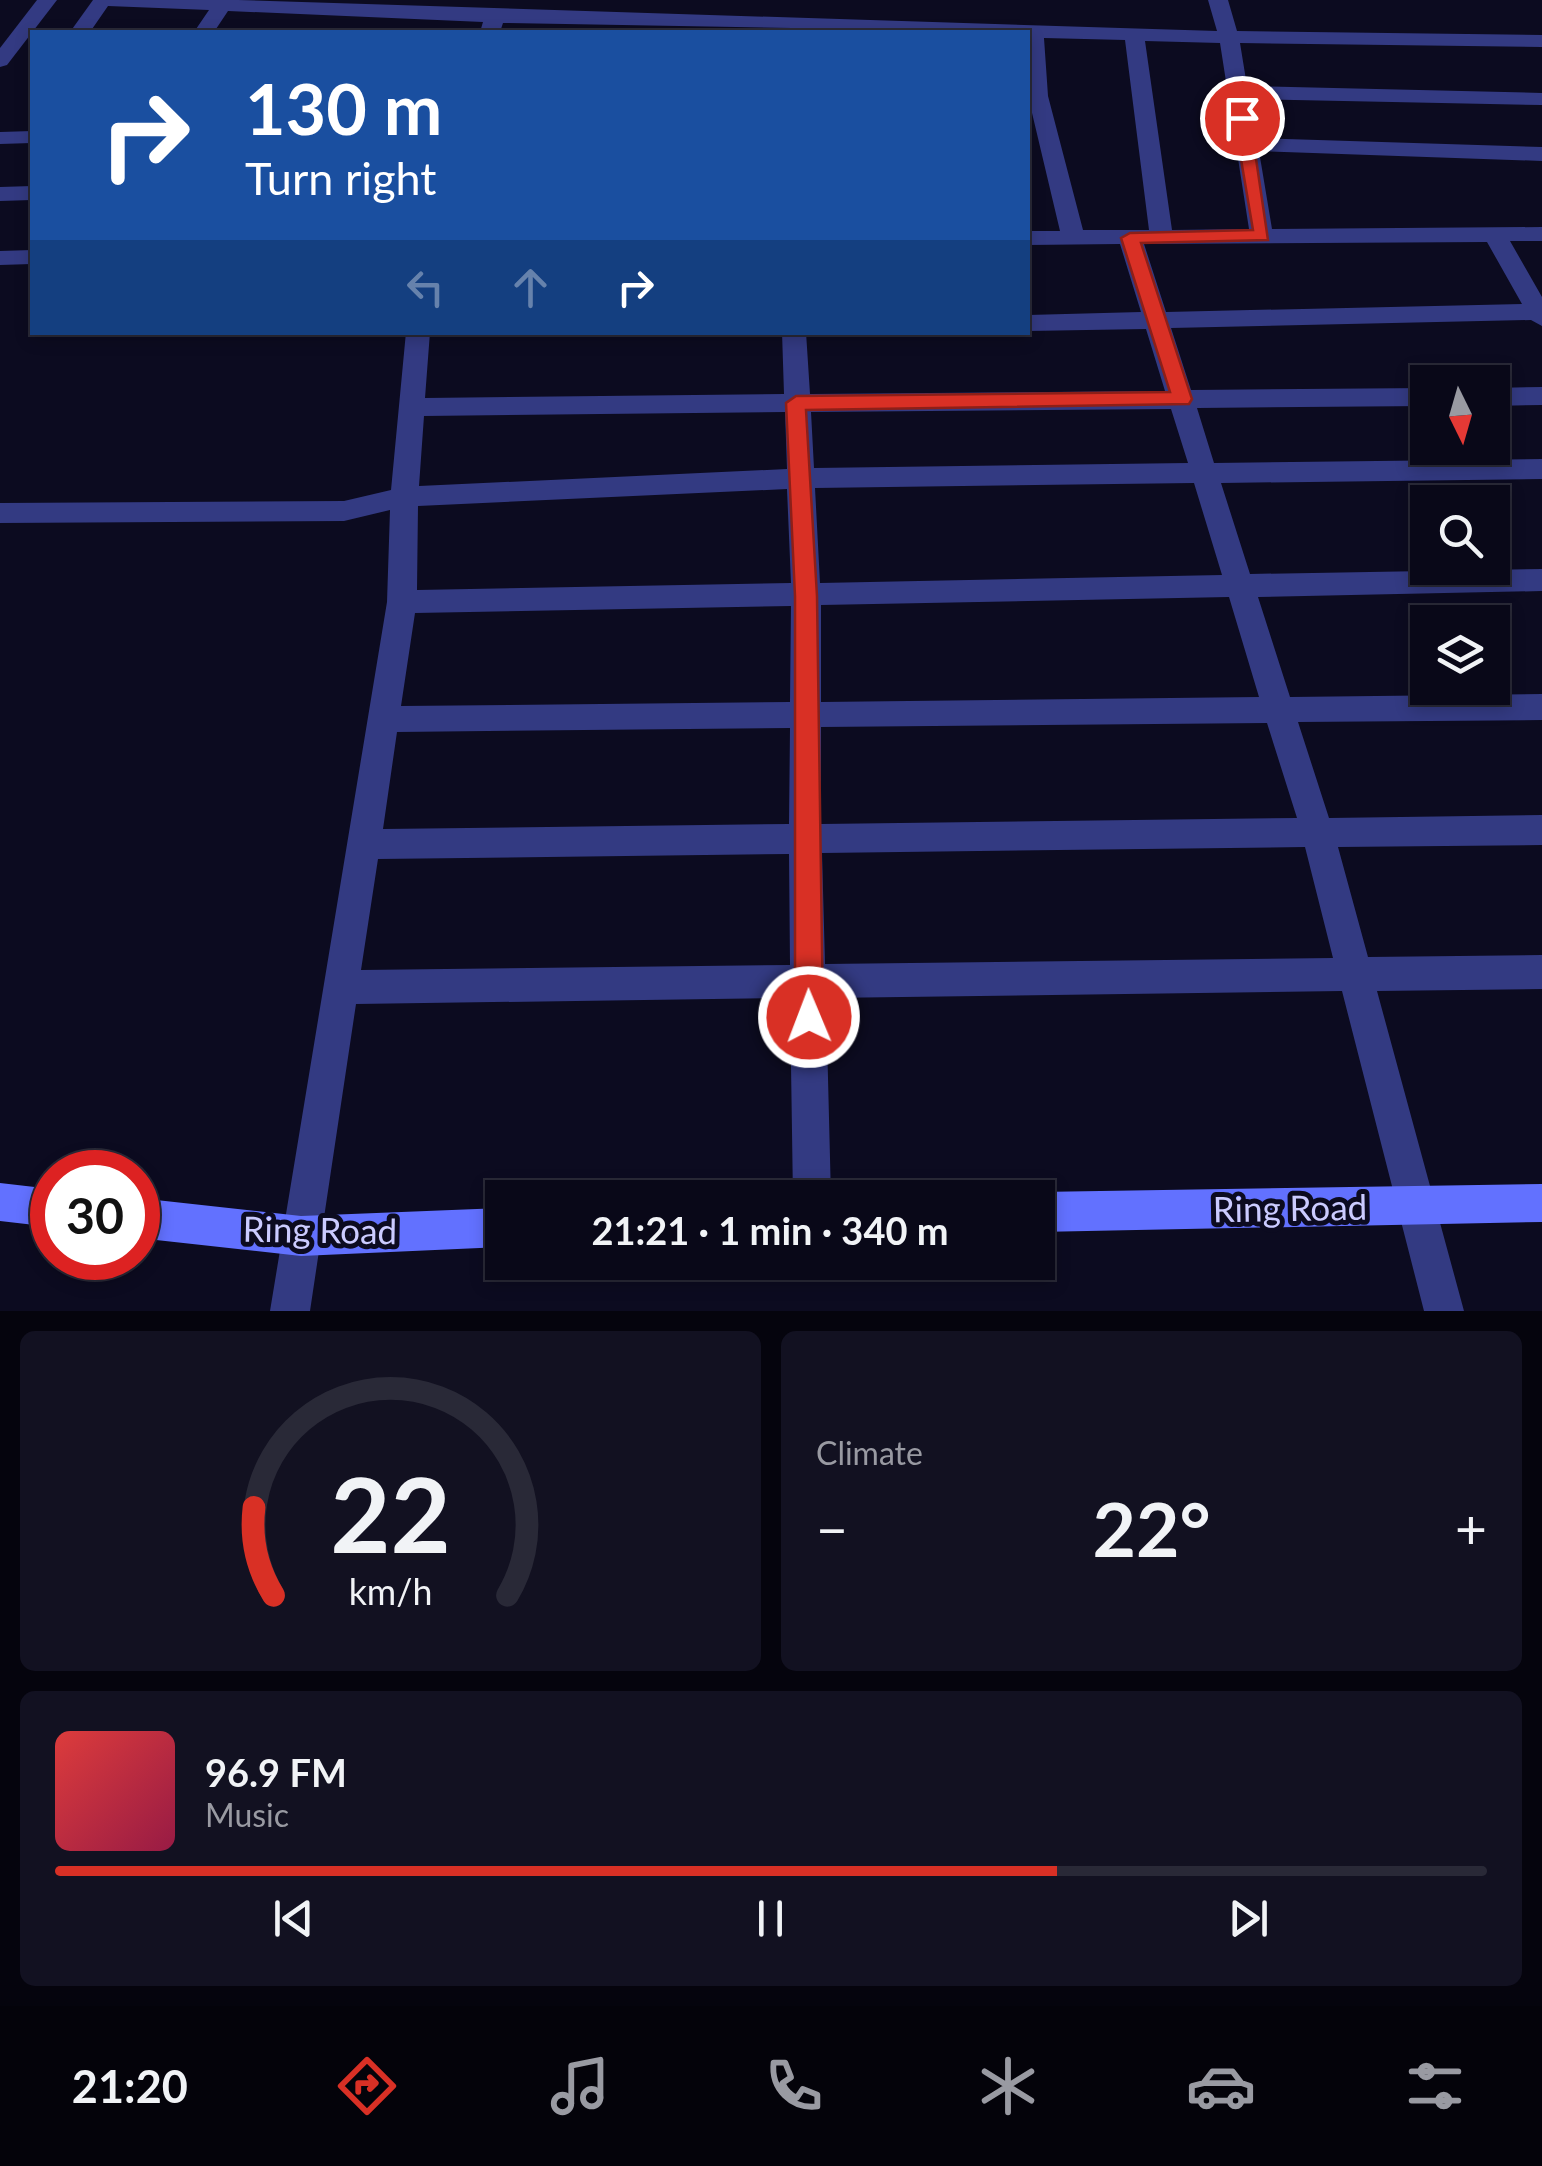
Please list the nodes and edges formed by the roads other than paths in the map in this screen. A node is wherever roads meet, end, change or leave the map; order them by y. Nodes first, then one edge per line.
1 (47, 0) edge
2 (104, 0) edge
3 (853, 0) edge
4 (1218, 0) edge
5 (162, 1) edge
6 (225, 2) edge
7 (281, 3) edge
8 (347, 4) edge
9 (492, 24) edge
10 (587, 26) edge
11 (660, 27) edge
12 (762, 28) edge
13 (82, 30) edge
14 (205, 30) edge
15 (265, 30) edge
16 (335, 30) edge
17 (853, 30) edge
18 (1030, 32) edge
19 (1034, 32) junction
20 (1134, 34) junction
21 (1229, 37) junction
22 (1542, 41) edge
23 (0, 61) edge
24 (1237, 92) junction
25 (1542, 99) edge
26 (30, 137) edge
27 (0, 138) edge
28 (1246, 144) junction
29 (1542, 154) edge
30 (0, 194) edge
31 (30, 194) edge
32 (1494, 234) junction
33 (1542, 234) edge
34 (1262, 236) junction
35 (1030, 238) edge
36 (1074, 238) junction
37 (1146, 238) junction
38 (30, 257) edge
39 (0, 258) edge
40 (1541, 314) edge
41 (1030, 323) edge
42 (1156, 323) junction
43 (418, 335) edge
44 (794, 335) edge
45 (1542, 396) edge
46 (1410, 397) edge
47 (1510, 397) edge
48 (1182, 399) junction
49 (796, 403) junction
50 (412, 407) junction
51 (1542, 469) edge
52 (1203, 473) junction
53 (802, 478) junction
54 (404, 497) junction
55 (0, 513) edge
56 (1542, 580) edge
57 (1241, 588) junction
58 (806, 596) junction
59 (402, 602) junction
60 (1542, 708) edge
61 (1280, 709) junction
62 (806, 715) junction
63 (384, 719) junction
64 (1542, 830) edge
65 (1318, 834) junction
66 (805, 838) junction
67 (364, 844) junction
68 (1542, 972) edge
69 (1357, 974) junction
70 (808, 981) junction
71 (341, 987) junction
72 (812, 1180) edge
73 (0, 1202) edge
74 (1542, 1203) edge
75 (30, 1205) edge
76 (1414, 1205) junction
77 (1055, 1212) edge
78 (160, 1220) edge
79 (485, 1229) edge
80 (301, 1236) junction
81 (290, 1311) edge
82 (1444, 1311) edge

1 - 23 street
2 - 5 street
2 - 13 street
3 - 17 street
4 - 21 street
5 - 6 street
6 - 7 street
6 - 14 street
7 - 8 street
7 - 15 street
8 - 9 street
8 - 16 street
9 - 10 street
10 - 11 street
11 - 12 street
12 - 17 street
18 - 19 street
19 - 20 street
19 - 36 street
20 - 21 street
20 - 37 street
21 - 22 street
21 - 24 street
24 - 25 street
24 - 28 street
26 - 27 street
28 - 29 street
28 - 34 street
30 - 31 street
32 - 33 street
32 - 34 street
32 - 40 street
34 - 37 street
35 - 36 street
36 - 37 street
37 - 42 street
38 - 39 street
40 - 42 street
41 - 42 street
42 - 48 street
43 - 50 street
44 - 49 street
45 - 47 street
46 - 48 street
48 - 49 street
48 - 52 street
49 - 50 street
49 - 53 street
50 - 54 street
51 - 52 street
52 - 53 street
52 - 57 street
53 - 54 street
53 - 58 street
54 - 55 street
54 - 59 street
56 - 57 street
57 - 58 street
57 - 61 street
58 - 59 street
58 - 62 street
59 - 63 street
60 - 61 street
61 - 62 street
61 - 65 street
62 - 63 street
62 - 66 street
63 - 67 street
64 - 65 street
65 - 66 street
65 - 69 street
66 - 67 street
66 - 70 street
67 - 71 street
68 - 69 street
69 - 70 street
69 - 76 street
70 - 71 street
70 - 72 street
71 - 80 street
73 - 75 main road
74 - 76 main road, Ring Road
76 - 77 main road, Ring Road
76 - 82 street
78 - 80 main road, Ring Road
79 - 80 main road, Ring Road
80 - 81 street

